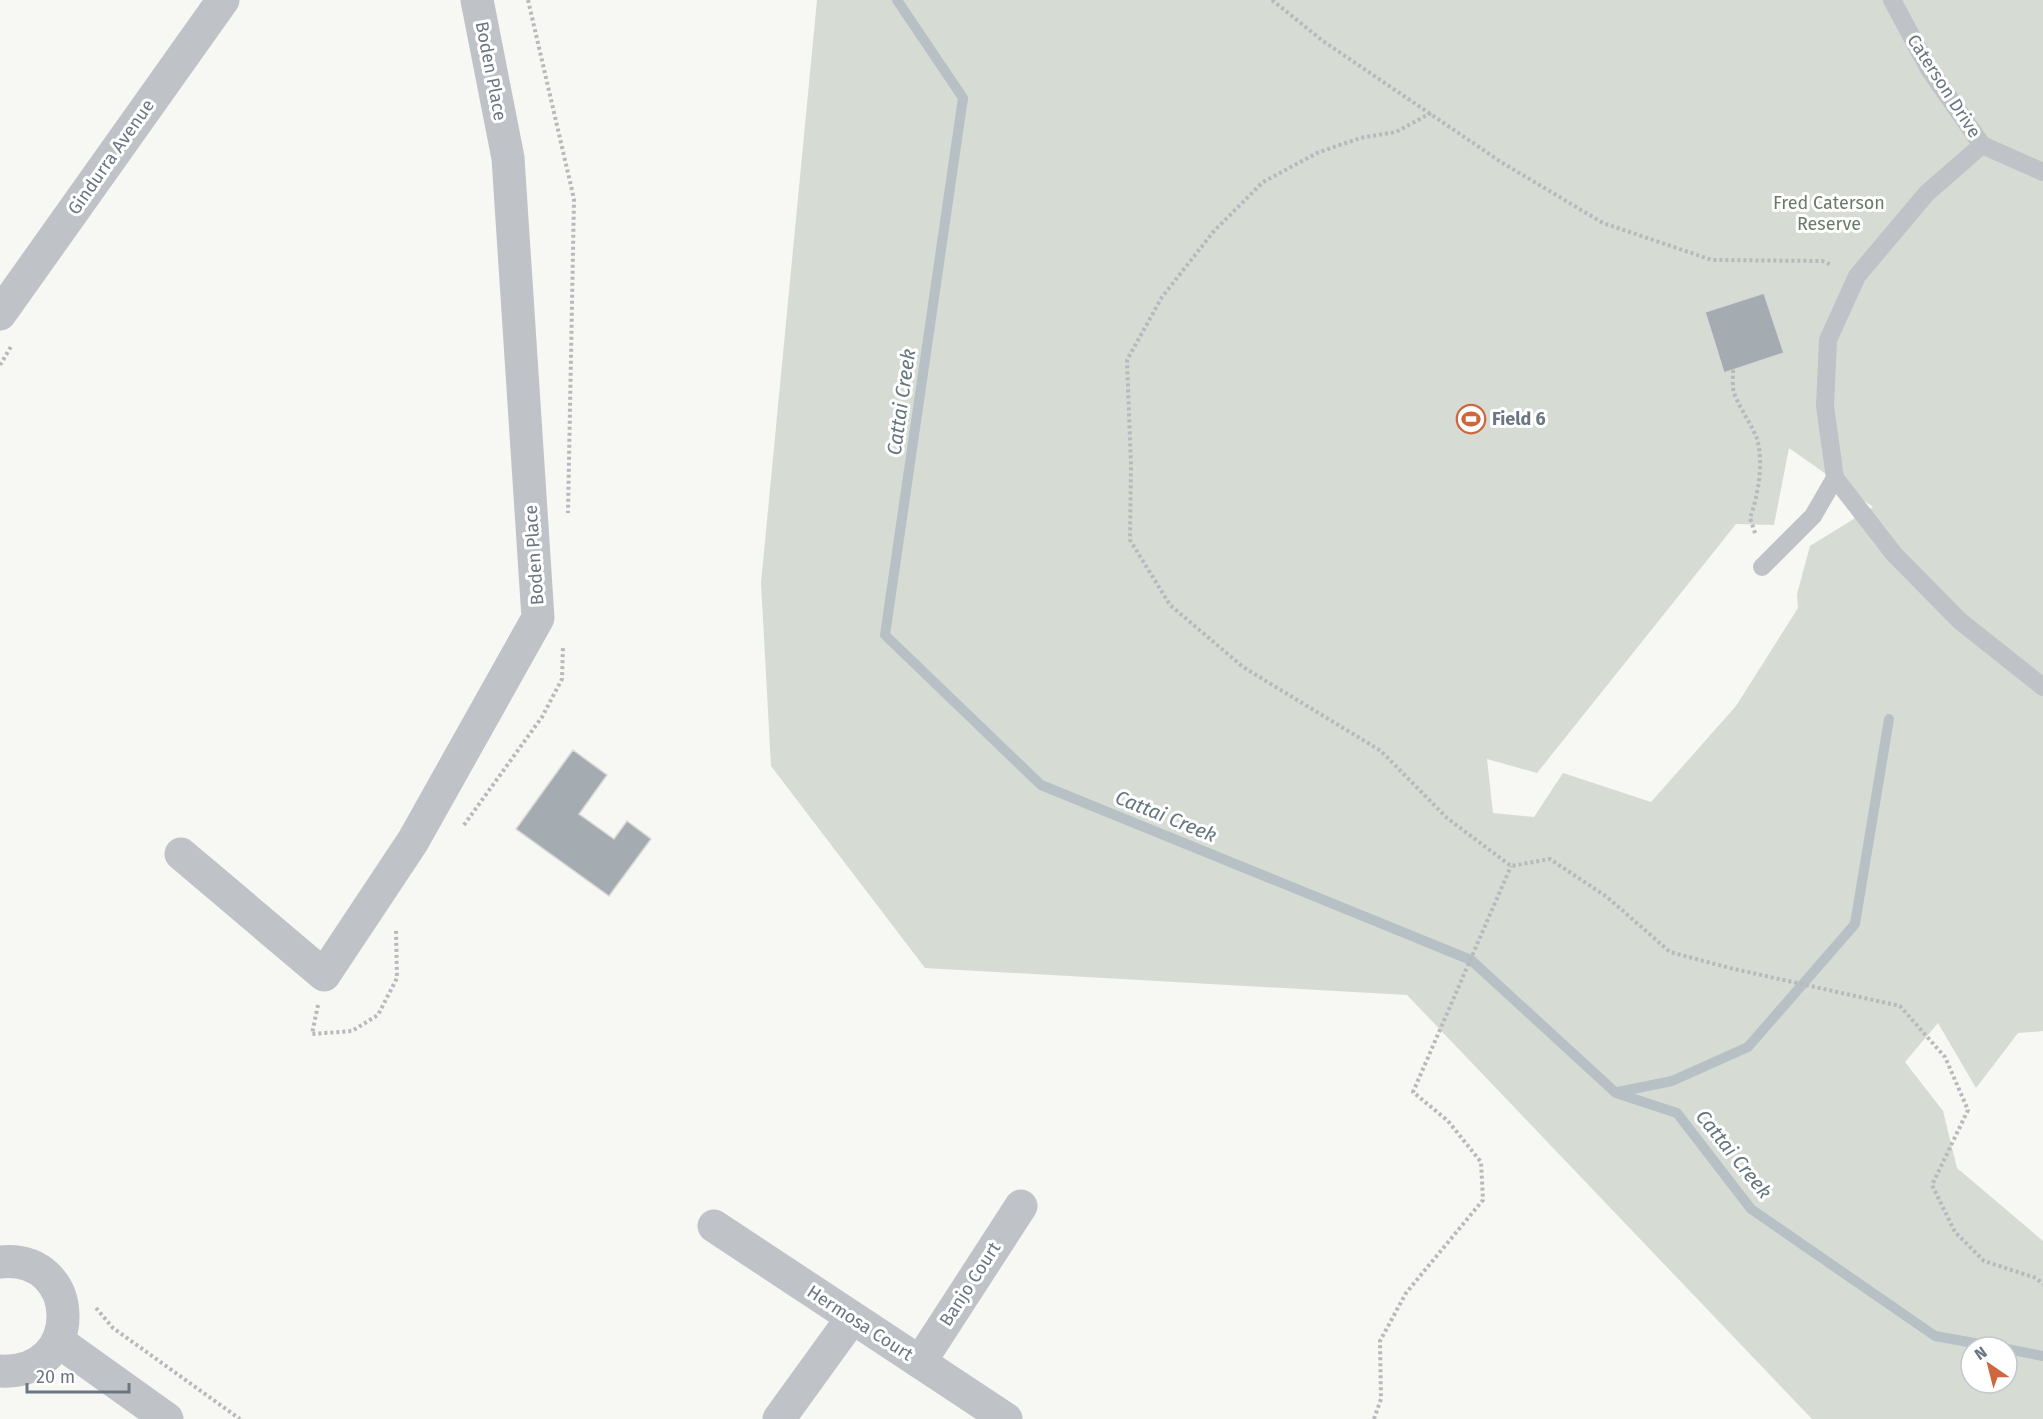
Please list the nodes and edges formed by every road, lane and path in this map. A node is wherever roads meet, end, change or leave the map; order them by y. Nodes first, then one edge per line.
1 (223, 0) edge
2 (477, 0) edge
3 (1272, 0) edge
4 (1892, 0) edge
5 (1431, 113) junction
6 (1982, 145) junction
7 (2043, 172) edge
8 (1857, 276) junction
9 (0, 314) edge
10 (1733, 370) dead end
11 (1835, 478) junction
12 (1762, 567) joint
13 (2043, 687) edge
14 (181, 854) dead end
15 (1511, 867) junction
16 (1021, 1206) dead end
17 (714, 1226) dead end
18 (0, 1262) edge
19 (2043, 1284) edge
20 (92, 1303) dead end
21 (852, 1318) junction
22 (58, 1341) junction
23 (920, 1362) junction
24 (0, 1371) edge
25 (167, 1419) edge
26 (240, 1419) edge
27 (779, 1419) edge
28 (1006, 1419) edge
29 (1374, 1419) edge

1 - 9 street, Gindurra Avenue
2 - 14 street, Boden Place
3 - 5 path
4 - 6 lane, Caterson Drive
5 - 8 path
5 - 15 path
6 - 7 lane, Caterson Drive
6 - 8 lane
8 - 11 lane
10 - 12 path
11 - 12 lane
11 - 13 lane
15 - 19 path
15 - 29 path
16 - 23 street, Banjo Court
17 - 21 street, Hermosa Court
18 - 22 street
20 - 26 path
21 - 23 street, Hermosa Court
21 - 27 street
22 - 24 street
22 - 25 street
23 - 28 street, Hermosa Court

